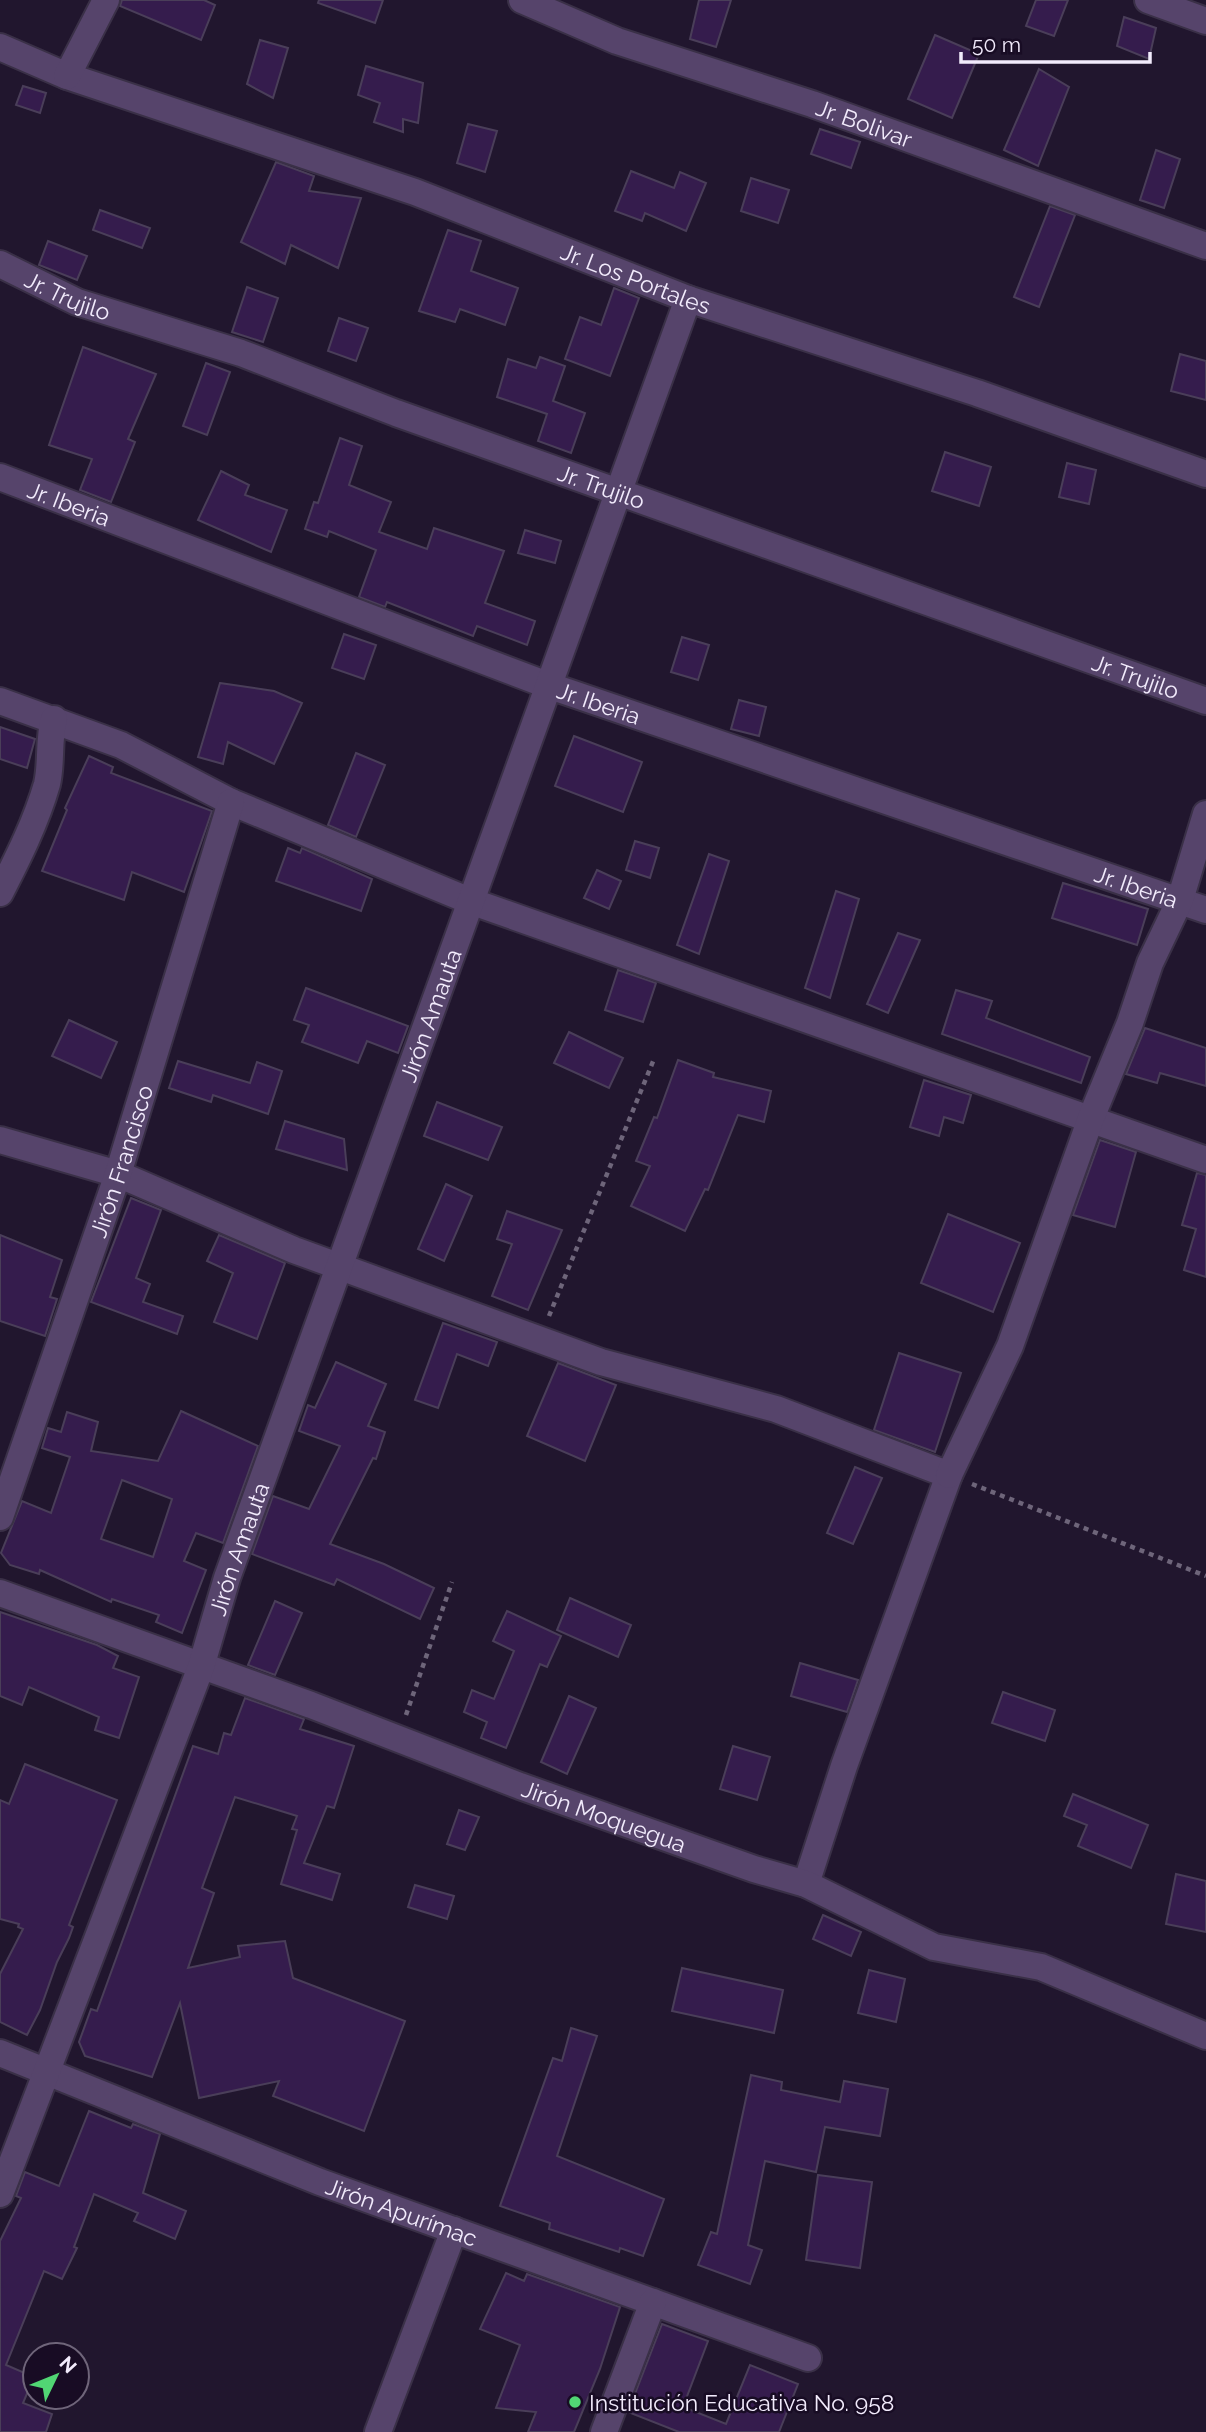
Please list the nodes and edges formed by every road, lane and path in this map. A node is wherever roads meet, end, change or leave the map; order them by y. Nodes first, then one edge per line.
1 (106, 0) edge
2 (522, 0) edge
3 (1147, 0) edge
4 (1206, 21) edge
5 (0, 47) edge
6 (67, 76) junction
7 (1206, 246) edge
8 (0, 264) edge
9 (688, 299) junction
10 (1206, 474) edge
11 (0, 477) edge
12 (620, 493) junction
13 (550, 686) junction
14 (0, 701) edge
15 (1206, 701) edge
16 (54, 719) junction
17 (230, 802) junction
18 (1206, 814) edge
19 (0, 893) edge
20 (1180, 900) junction
21 (470, 901) junction
22 (1206, 910) edge
23 (654, 1059) dead end
24 (1091, 1118) junction
25 (0, 1140) edge
26 (1206, 1160) edge
27 (118, 1174) junction
28 (339, 1267) junction
29 (539, 1340) junction
30 (949, 1475) junction
31 (0, 1517) edge
32 (1206, 1576) edge
33 (452, 1583) dead end
34 (0, 1593) edge
35 (201, 1667) junction
36 (398, 1739) junction
37 (806, 1884) junction
38 (1206, 2036) edge
39 (0, 2053) edge
40 (45, 2072) junction
41 (0, 2194) edge
42 (454, 2230) junction
43 (653, 2302) junction
44 (808, 2358) dead end
45 (378, 2432) edge
46 (604, 2432) edge

1 - 6 street
2 - 7 street, Jr. Bolivar
3 - 4 street
5 - 6 street, Jr. Los Portales
6 - 9 street, Jr. Los Portales
8 - 12 street, Jr. Trujilo
9 - 10 street, Jr. Los Portales
9 - 12 street, Jirón Amauta
11 - 13 street, Jr. Iberia
12 - 13 street, Jirón Amauta
12 - 15 street, Jr. Trujilo
13 - 20 street, Jr. Iberia
13 - 21 street, Jirón Amauta
14 - 16 street
16 - 17 street
16 - 19 street
17 - 21 street
17 - 27 street, Jirón Francisco
18 - 20 street
20 - 22 street, Jr. Iberia
20 - 24 street
21 - 24 street
21 - 28 street, Jirón Amauta
23 - 29 path
24 - 26 street
24 - 30 street
25 - 27 street
27 - 28 street
27 - 31 street, Jirón Francisco
28 - 29 street
28 - 35 street, Jirón Amauta
29 - 30 street
30 - 32 path
30 - 37 street
33 - 36 path
34 - 35 street, Jirón Moquegua
35 - 36 street, Jirón Moquegua
35 - 40 street, Jirón Amauta
36 - 37 street, Jirón Moquegua
37 - 38 street, Jirón Moquegua
39 - 40 street, Jirón Apurímac
40 - 41 street, Jirón Amauta
40 - 42 street, Jirón Apurímac
42 - 43 street, Jirón Apurímac
42 - 45 street
43 - 44 street, Jirón Apurímac
43 - 46 street

